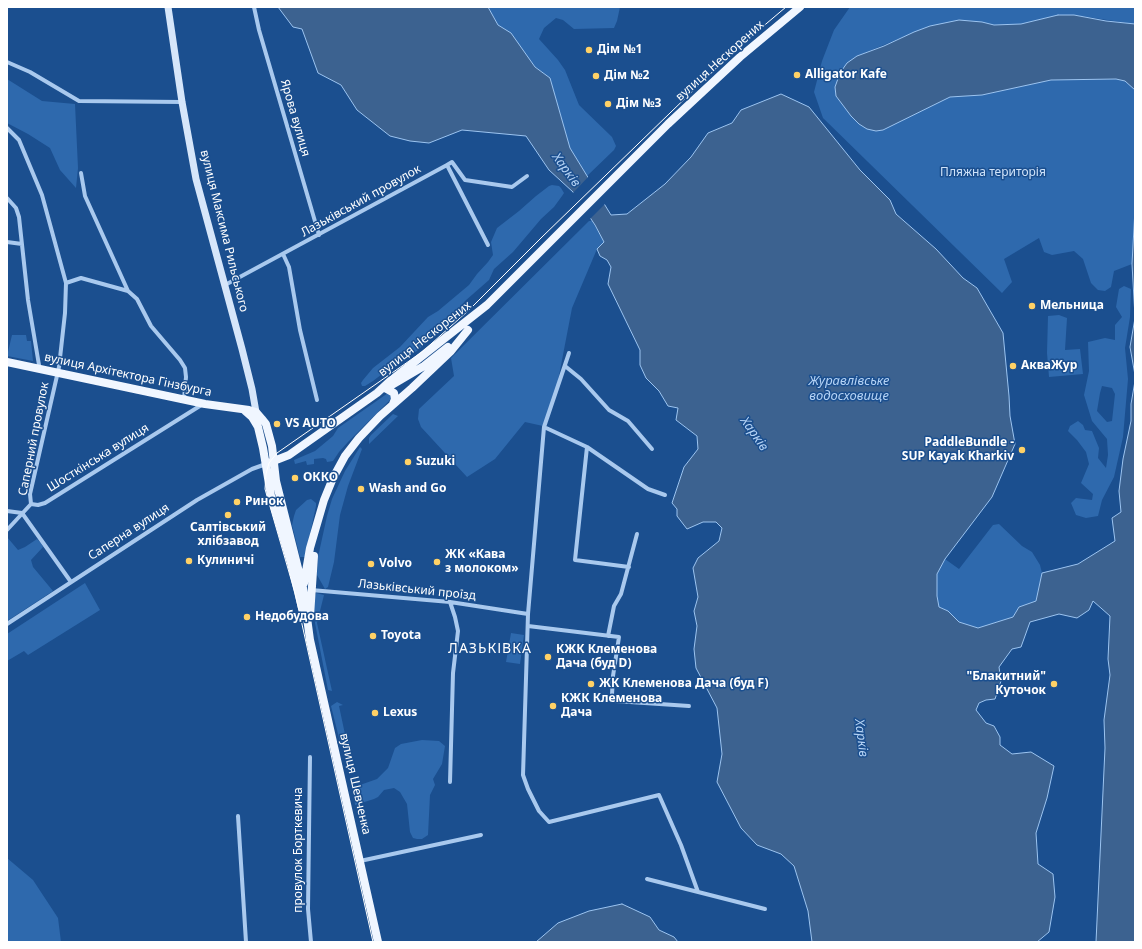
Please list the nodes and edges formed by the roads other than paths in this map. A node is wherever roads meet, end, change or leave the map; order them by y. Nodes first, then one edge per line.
1 (168, 7) edge
2 (254, 7) edge
3 (800, 7) edge
4 (7, 62) edge
5 (182, 102) junction
6 (7, 128) edge
7 (447, 165) junction
8 (80, 173) dead end
9 (527, 176) dead end
10 (7, 198) edge
11 (319, 235) junction
12 (7, 242) edge
13 (22, 244) junction
14 (488, 246) dead end
15 (283, 254) junction
16 (66, 283) junction
17 (225, 284) junction
18 (128, 291) junction
19 (465, 327) junction
20 (570, 353) dead end
21 (7, 362) edge
22 (424, 366) junction
23 (565, 366) junction
24 (38, 368) junction
25 (57, 373) junction
26 (382, 390) junction
27 (184, 399) junction
28 (317, 400) dead end
29 (205, 404) junction
30 (393, 404) junction
31 (244, 409) joint
32 (255, 416) junction
33 (544, 427) junction
34 (587, 447) junction
35 (652, 449) dead end
36 (270, 463) junction
37 (665, 495) dead end
38 (31, 504) junction
39 (7, 511) edge
40 (22, 513) junction
41 (318, 520) junction
42 (7, 530) edge
43 (638, 534) dead end
44 (296, 556) junction
45 (308, 558) junction
46 (291, 563) junction
47 (629, 567) junction
48 (71, 582) junction
49 (307, 589) junction
50 (450, 602) junction
51 (304, 614) junction
52 (528, 614) junction
53 (7, 624) edge
54 (528, 626) junction
55 (309, 631) junction
56 (608, 636) junction
57 (690, 706) dead end
58 (310, 757) dead end
59 (450, 782) dead end
60 (238, 816) dead end
61 (481, 836) dead end
62 (360, 861) junction
63 (647, 879) dead end
64 (698, 892) junction
65 (765, 909) dead end
66 (246, 942) edge
67 (311, 942) edge
68 (378, 942) edge

1 - 5 main road, вулиця Максима Рильського
2 - 11 street, Ярова вулиця
3 - 19 main road, вулиця Нескорених
4 - 5 street
5 - 17 main road, вулиця Максима Рильського
6 - 16 street, Саперний провулок
7 - 9 street
7 - 11 street, Лазьківський провулок
7 - 14 street
8 - 18 street
10 - 13 street
11 - 15 street, Лазьківський провулок
12 - 13 street
13 - 24 street
15 - 17 street, Лазьківський провулок
15 - 28 street
16 - 18 street
16 - 25 street, Саперний провулок
17 - 32 main road, вулиця Максима Рильського
18 - 27 street
19 - 22 main road
19 - 26 main road, вулиця Нескорених
19 - 30 main road
20 - 23 street
21 - 24 main road, вулиця Архітектора Гінзбурга
22 - 26 main road, вулиця Нескорених
22 - 30 main road
23 - 33 street
23 - 35 street
24 - 25 main road, вулиця Архітектора Гінзбурга
25 - 27 main road, вулиця Архітектора Гінзбурга
25 - 38 street, Саперний провулок
26 - 30 main road
26 - 36 main road, вулиця Нескорених
27 - 29 main road, вулиця Архітектора Гінзбурга
29 - 31 main road, вулиця Архітектора Гінзбурга
29 - 38 street, Шосткінська вулиця
30 - 41 main road
31 - 32 main road, вулиця Максима Рильського
32 - 36 main road, вулиця Максима Рильського
33 - 34 street
33 - 52 street
34 - 37 street
34 - 47 street
36 - 44 main road, вулиця Шевченка
36 - 46 main road, вулиця Шевченка
36 - 48 street, Саперна вулиця
38 - 40 street
39 - 40 street
40 - 42 street
40 - 48 street
41 - 45 main road
41 - 49 main road
43 - 47 street
44 - 45 main road
44 - 49 main road, вулиця Шевченка
45 - 49 main road
46 - 49 main road
46 - 51 main road, вулиця Шевченка
47 - 56 street
48 - 53 street, Саперна вулиця
49 - 50 street, Лазьківський проїзд
49 - 51 main road
49 - 55 main road, вулиця Шевченка
50 - 52 street, Лазьківський проїзд
50 - 59 street
51 - 55 main road, вулиця Шевченка
52 - 54 street
54 - 56 street
54 - 64 street
55 - 62 main road, вулиця Шевченка
56 - 57 street
58 - 67 street, провулок Борткевича
60 - 66 street
61 - 62 street
62 - 68 main road, вулиця Шевченка
63 - 64 street
64 - 65 street

